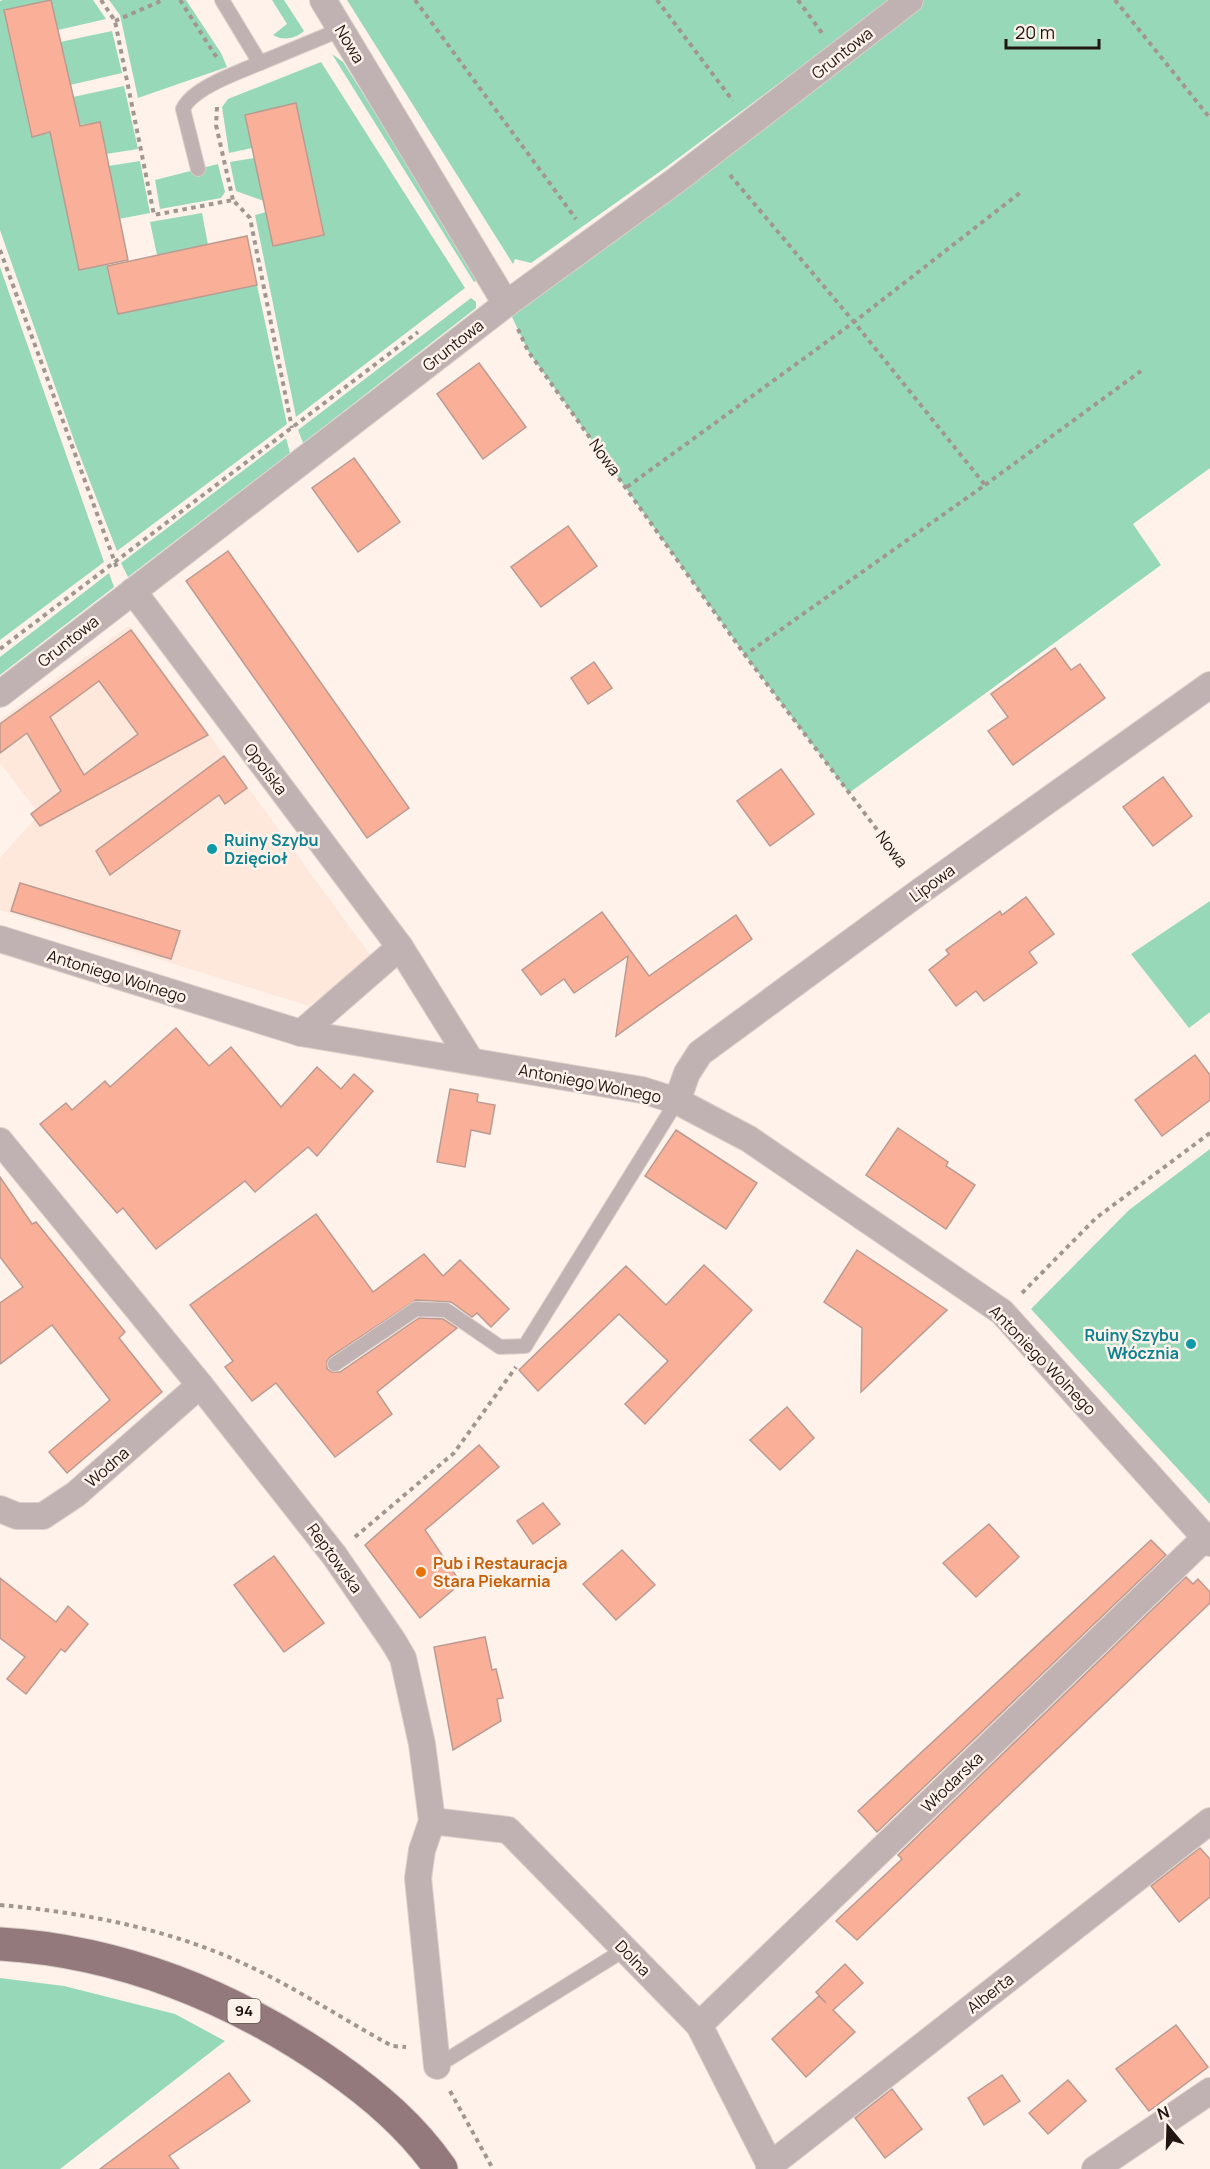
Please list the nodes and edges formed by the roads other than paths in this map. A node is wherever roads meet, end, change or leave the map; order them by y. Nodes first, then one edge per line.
1 (222, 0) edge
2 (323, 0) edge
3 (910, 0) edge
4 (342, 29) junction
5 (260, 63) junction
6 (198, 169) dead end
7 (506, 304) junction
8 (133, 591) junction
9 (1210, 685) edge
10 (0, 694) edge
11 (0, 939) edge
12 (400, 947) junction
13 (301, 1033) junction
14 (471, 1061) junction
15 (677, 1101) junction
16 (0, 1141) edge
17 (335, 1364) dead end
18 (200, 1385) junction
19 (0, 1509) edge
20 (1208, 1541) edge
21 (432, 1821) junction
22 (1210, 1821) edge
23 (0, 1944) edge
24 (624, 1950) junction
25 (699, 2025) junction
26 (437, 2066) joint
27 (1210, 2091) edge
28 (770, 2167) edge
29 (441, 2169) edge
30 (1095, 2169) edge

1 - 5 lane
2 - 4 street, Nowa
3 - 7 street, Gruntowa
4 - 5 lane
4 - 7 street, Nowa
5 - 6 lane
7 - 8 street, Gruntowa
8 - 10 street, Gruntowa
8 - 12 street, Opolska
9 - 15 street, Lipowa
11 - 13 street, Antoniego Wolnego
12 - 13 street
12 - 14 street, Opolska
13 - 14 street, Antoniego Wolnego
14 - 15 street, Antoniego Wolnego
15 - 17 lane
15 - 20 street, Antoniego Wolnego
16 - 18 street, Reptowska
18 - 19 street, Wodna
18 - 21 street, Reptowska
20 - 25 street, Włodarska
21 - 24 street, Dolna
21 - 26 street, Reptowska
22 - 28 street, Alberta
23 - 29 main road, 94
24 - 25 street, Dolna
24 - 26 lane
25 - 28 street, Dolna
27 - 30 street

